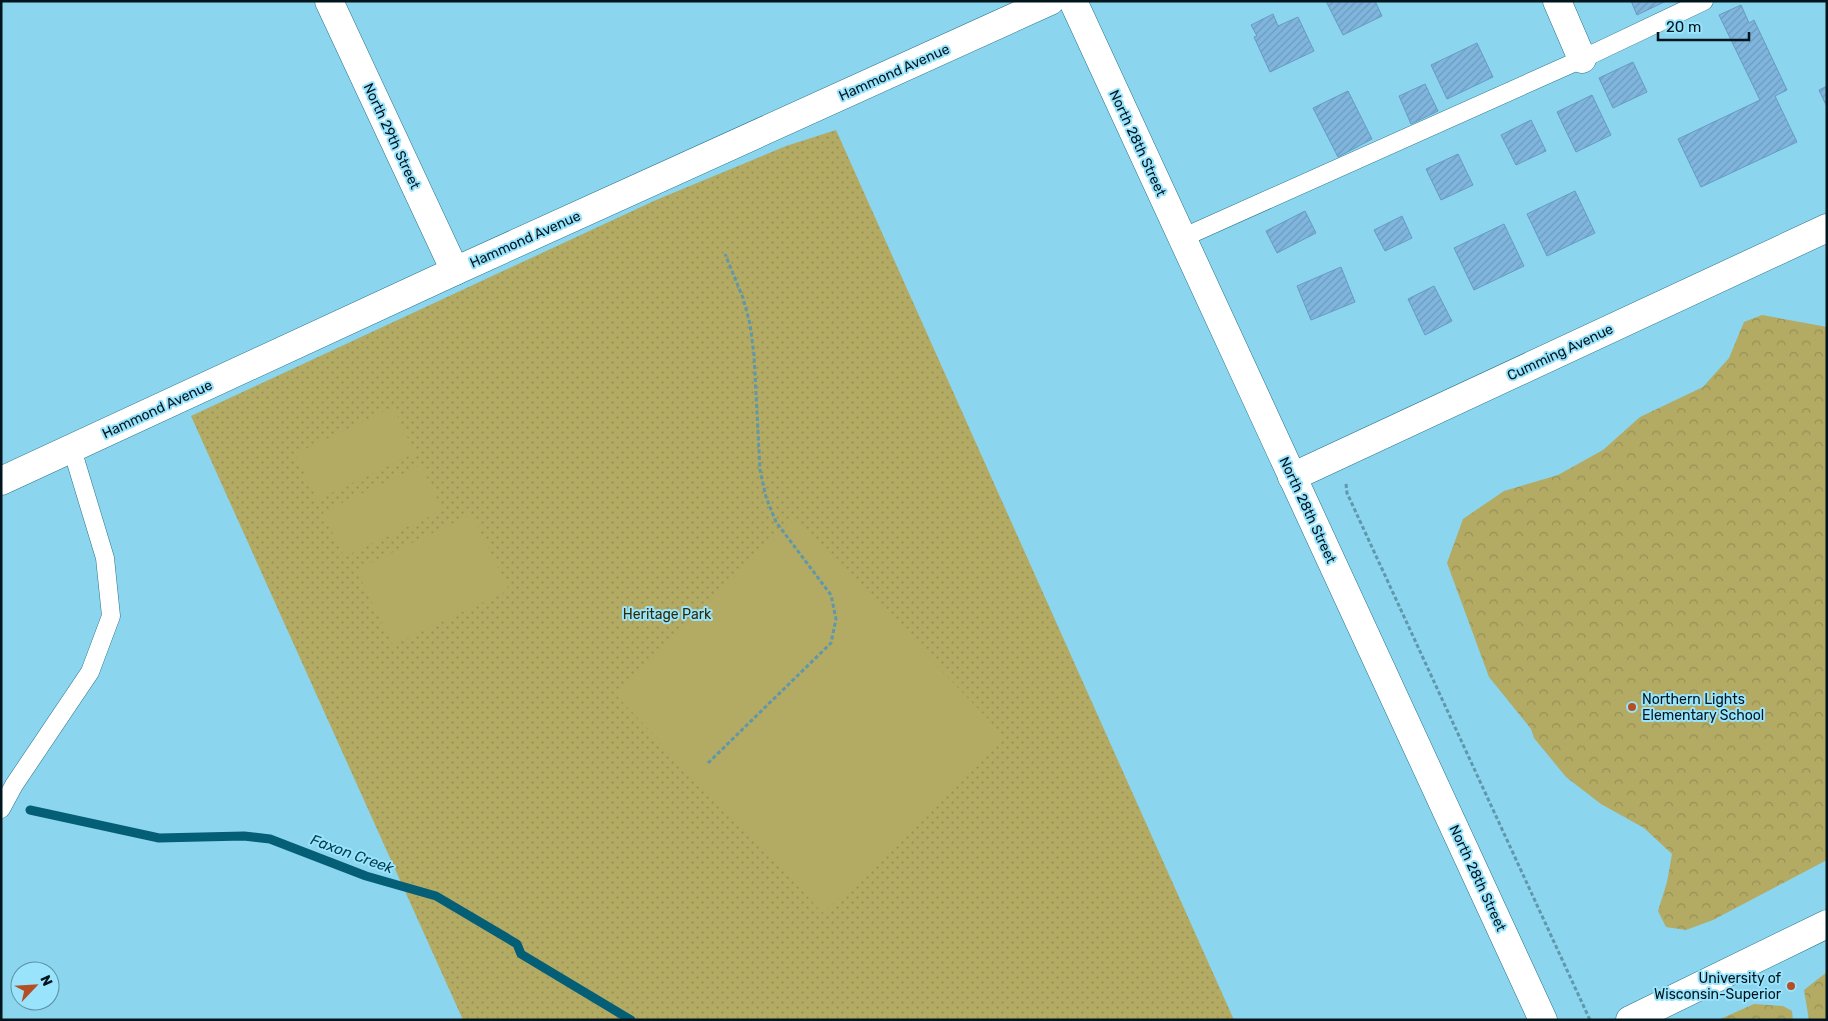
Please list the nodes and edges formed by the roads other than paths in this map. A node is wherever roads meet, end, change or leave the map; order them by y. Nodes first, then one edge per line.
1 (329, 1) edge
2 (1050, 1) edge
3 (1073, 1) edge
4 (1557, 1) edge
5 (1704, 1) edge
6 (1582, 59) junction
7 (1827, 228) edge
8 (1182, 238) junction
9 (455, 271) junction
10 (72, 449) junction
11 (1292, 476) junction
12 (1, 481) edge
13 (1, 809) edge
14 (1827, 924) edge
15 (1543, 1020) edge
16 (1630, 1020) edge

1 - 9 street, North 29th Street
2 - 9 street, Hammond Avenue
3 - 8 street, North 28th Street
4 - 6 street
5 - 6 lane
6 - 8 lane
7 - 11 street, Cumming Avenue
8 - 11 street, North 28th Street
9 - 10 street, Hammond Avenue
10 - 12 street, Hammond Avenue
10 - 13 lane
11 - 15 street, North 28th Street
14 - 16 street

